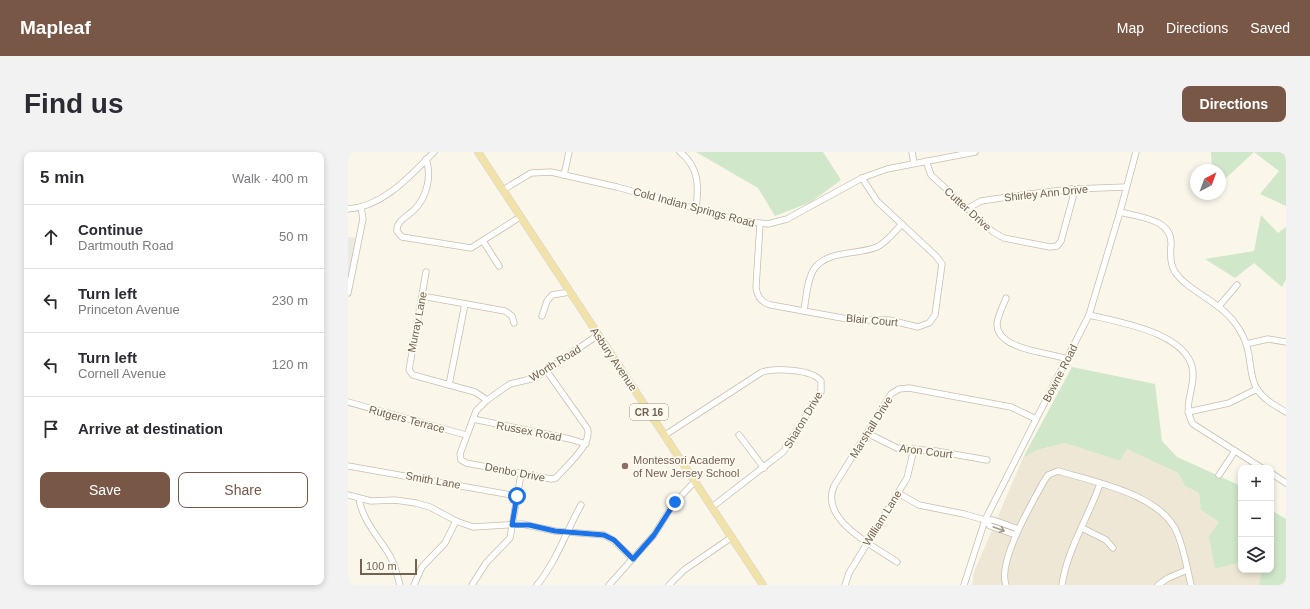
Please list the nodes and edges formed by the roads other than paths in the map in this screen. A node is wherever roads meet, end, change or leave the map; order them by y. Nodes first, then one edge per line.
1 (434, 152) edge
2 (478, 152) edge
3 (569, 152) edge
4 (680, 152) edge
5 (912, 152) edge
6 (975, 152) edge
7 (1136, 152) edge
8 (426, 159) junction
9 (926, 161) junction
10 (914, 163) junction
11 (564, 175) junction
12 (862, 178) junction
13 (1126, 187) junction
14 (1072, 189) junction
15 (503, 190) junction
16 (361, 207) junction
17 (696, 208) junction
18 (348, 209) edge
19 (967, 209) junction
20 (1120, 212) junction
21 (520, 217) junction
22 (760, 224) junction
23 (902, 224) junction
24 (483, 241) junction
25 (351, 262) edge
26 (499, 266) dead end
27 (426, 272) dead end
28 (1237, 285) dead end
29 (570, 292) junction
30 (348, 293) edge
31 (422, 296) junction
32 (1006, 298) dead end
33 (465, 304) junction
34 (1219, 306) junction
35 (804, 311) junction
36 (1089, 315) junction
37 (542, 316) dead end
38 (514, 323) dead end
39 (598, 335) junction
40 (1286, 342) edge
41 (1246, 344) junction
42 (1067, 359) junction
43 (546, 370) junction
44 (449, 385) junction
45 (1257, 389) junction
46 (487, 400) junction
47 (348, 402) edge
48 (1188, 412) junction
49 (1286, 412) edge
50 (473, 419) junction
51 (1036, 419) junction
52 (867, 433) junction
53 (466, 435) junction
54 (665, 435) junction
55 (739, 436) dead end
56 (586, 444) junction
57 (914, 449) junction
58 (1235, 451) junction
59 (461, 460) joint
60 (988, 460) dead end
61 (1257, 465) edge
62 (348, 466) edge
63 (764, 468) junction
64 (521, 474) junction
65 (1219, 475) dead end
66 (1274, 475) edge
67 (695, 481) junction
68 (1286, 483) edge
69 (1100, 484) junction
70 (898, 493) junction
71 (348, 495) edge
72 (517, 496) junction
73 (359, 499) junction
74 (581, 505) dead end
75 (712, 507) junction
76 (985, 520) junction
77 (456, 522) junction
78 (512, 525) junction
79 (1082, 528) junction
80 (1018, 529) junction
81 (566, 532) junction
82 (1016, 535) junction
83 (732, 538) junction
84 (867, 543) junction
85 (1112, 548) dead end
86 (633, 559) junction
87 (897, 562) dead end
88 (1187, 570) junction
89 (400, 585) edge
90 (414, 585) edge
91 (472, 585) edge
92 (537, 585) edge
93 (609, 585) edge
94 (669, 585) edge
95 (764, 585) edge
96 (845, 585) edge
97 (964, 585) edge
98 (1006, 585) edge
99 (1062, 585) edge
100 (1158, 585) edge
101 (1190, 585) edge

1 - 8 street
2 - 15 main road, Asbury Avenue / CR 16
3 - 11 street
4 - 17 street
5 - 10 street
6 - 9 street, Cold Indian Springs Road
7 - 13 street, Bowne Road
8 - 16 street
8 - 24 street
9 - 10 street, Cold Indian Springs Road
9 - 19 street, Cutter Drive
10 - 12 street, Cold Indian Springs Road
11 - 15 street, Cold Indian Springs Road
11 - 17 street, Cold Indian Springs Road
12 - 22 street, Cold Indian Springs Road
12 - 23 street, Blair Court
13 - 14 street, Shirley Ann Drive
13 - 20 street, Bowne Road
14 - 19 street, Shirley Ann Drive
14 - 19 street, Cutter Drive
15 - 21 main road, Asbury Avenue / CR 16
16 - 18 street
16 - 25 street
17 - 22 street, Cold Indian Springs Road
20 - 34 street
20 - 36 street, Bowne Road
21 - 24 street
21 - 29 main road, Asbury Avenue / CR 16
22 - 35 street, Blair Court
23 - 35 street
23 - 35 street, Blair Court
24 - 26 street
25 - 30 street
27 - 31 street, Murray Lane
28 - 34 street
29 - 37 street
29 - 39 main road, Asbury Avenue / CR 16
31 - 33 street
31 - 44 street, Murray Lane
32 - 42 street
33 - 38 street
33 - 44 street
34 - 41 street
36 - 42 street, Bowne Road
36 - 48 street
39 - 43 street, Worth Road
39 - 54 main road, Asbury Avenue / CR 16
40 - 41 street
41 - 45 street
42 - 51 street, Bowne Road
43 - 46 street, Worth Road
43 - 56 street
44 - 46 street
45 - 48 street
45 - 49 street
46 - 50 street, Worth Road
47 - 53 street, Rutgers Terrace
48 - 58 street
50 - 53 street, Worth Road
50 - 56 street, Russex Road
51 - 52 street, Marshall Drive
51 - 76 street, Bowne Road
52 - 57 street, Aron Court
52 - 84 street, Marshall Drive
53 - 59 street, Worth Road
54 - 63 street, Sharon Drive
54 - 67 main road, Asbury Avenue / CR 16
55 - 63 street
56 - 64 street, Denbo Drive
57 - 60 street, Aron Court
57 - 70 street, William Lane
58 - 61 street
58 - 65 street
59 - 64 street, Denbo Drive
62 - 72 street, Smith Lane
63 - 75 street, Sharon Drive
64 - 72 street
66 - 68 street
67 - 75 main road, Asbury Avenue / CR 16
67 - 86 street
69 - 79 street
69 - 80 street
69 - 88 street
70 - 76 street
70 - 84 street, William Lane
71 - 73 street
72 - 78 street
73 - 77 street
73 - 89 street
74 - 81 street
75 - 83 main road, Asbury Avenue / CR 16
76 - 80 street
76 -> 82 street
76 - 97 street, Bowne Road
77 - 78 street
77 - 90 street
78 - 81 street
78 - 91 street
79 - 85 street
79 - 99 street
80 - 82 street
81 - 86 street
81 - 92 street
82 - 98 street
83 - 94 street
83 - 95 main road, Asbury Avenue / CR 16
84 - 87 street, Marshall Drive
84 - 96 street, William Lane
86 - 93 street
88 - 100 street
88 - 101 street

